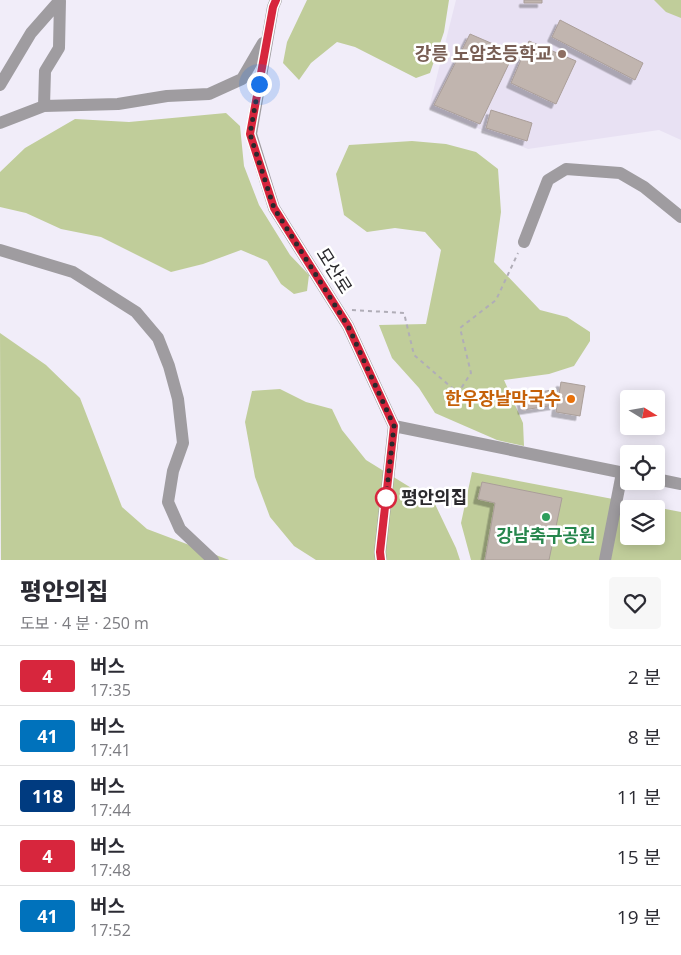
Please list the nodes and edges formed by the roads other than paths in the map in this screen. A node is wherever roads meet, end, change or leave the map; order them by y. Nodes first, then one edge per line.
1 (60, 0) edge
2 (276, 0) edge
3 (268, 34) junction
4 (0, 85) edge
5 (44, 106) junction
6 (0, 123) edge
7 (681, 217) edge
8 (524, 242) road end
9 (0, 250) edge
10 (394, 426) junction
11 (620, 472) edge
12 (665, 481) edge
13 (681, 484) edge
14 (622, 490) edge
15 (378, 557) edge
16 (212, 560) edge
17 (605, 560) edge

1 - 4 street
1 - 5 street
2 - 3 street, 모산로
3 - 5 street
3 - 10 street, 모산로
5 - 6 street
7 - 8 street
9 - 16 street
10 - 11 street
10 - 15 street
12 - 13 street
14 - 17 street

